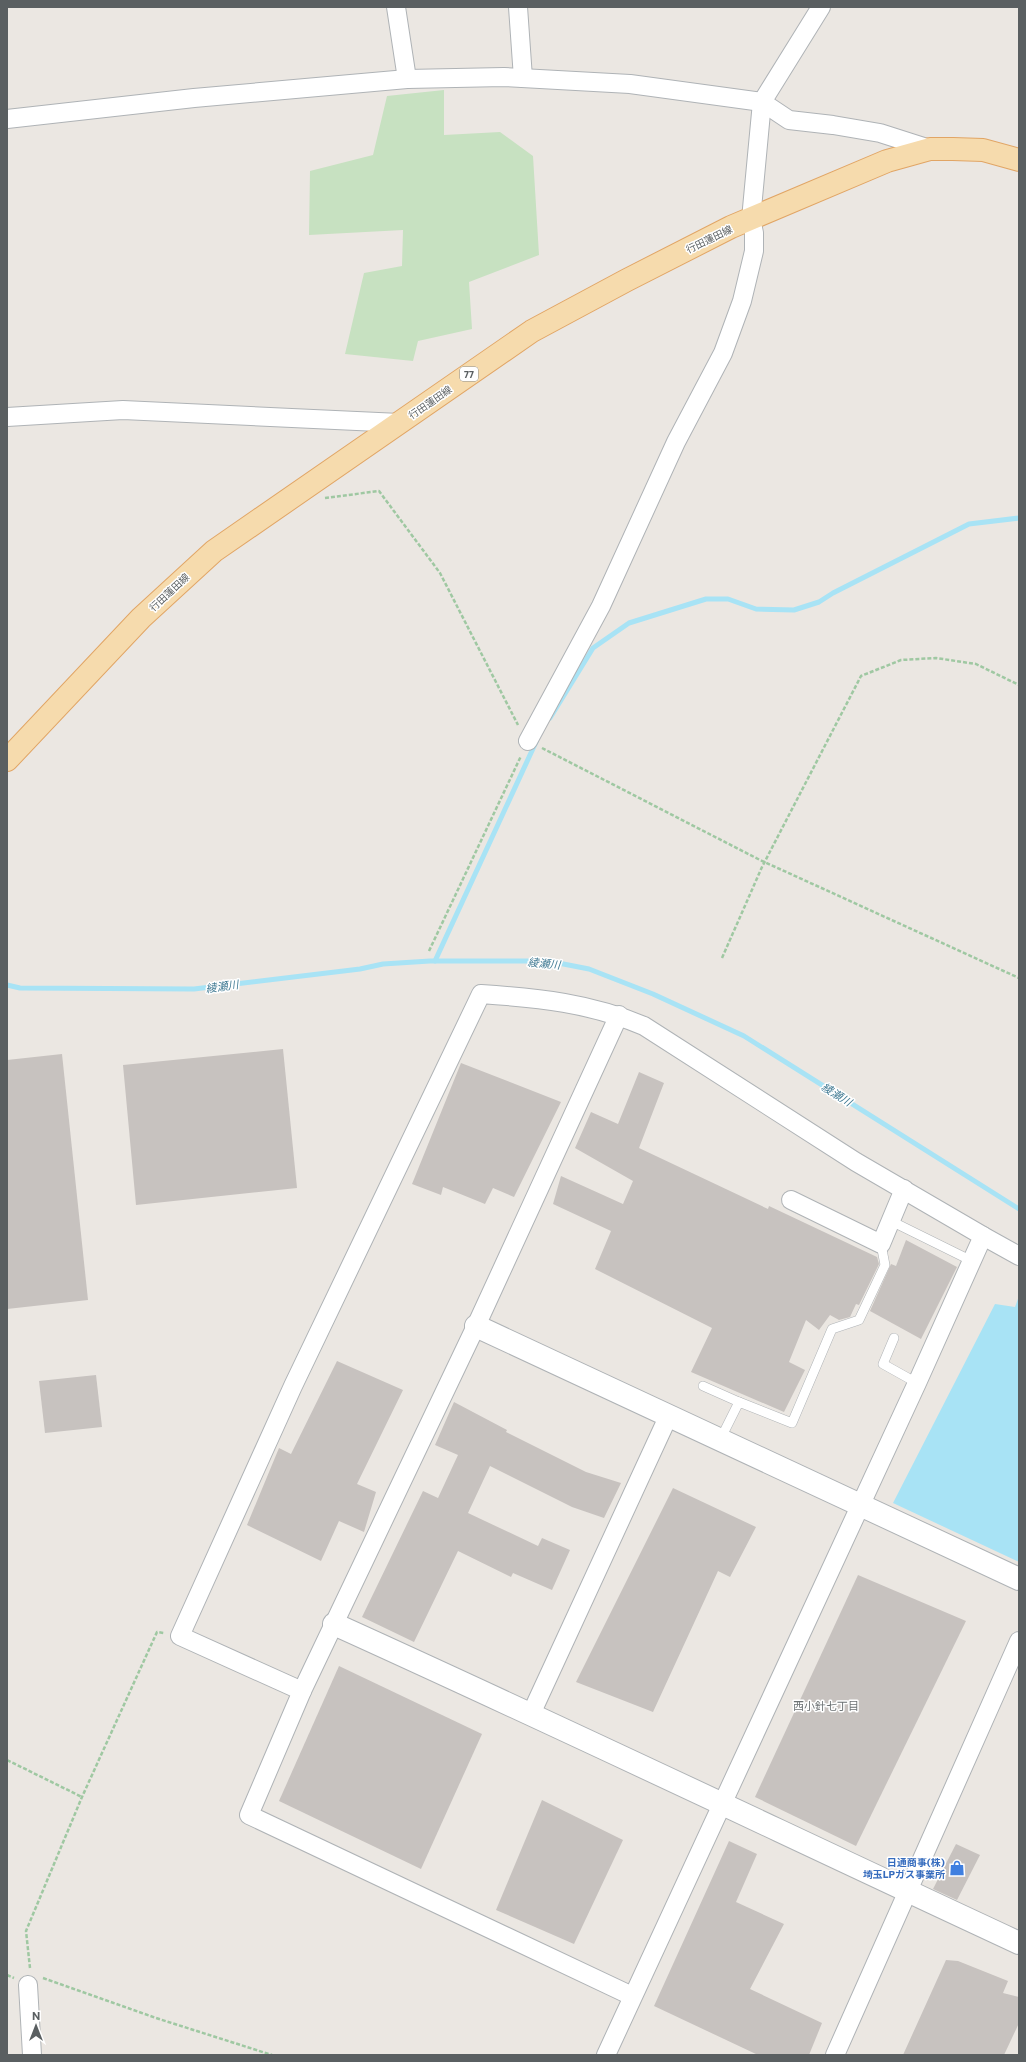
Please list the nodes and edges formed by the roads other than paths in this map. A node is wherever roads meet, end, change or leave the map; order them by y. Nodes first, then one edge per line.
1 (396, 7) edge
2 (518, 7) edge
3 (822, 7) edge
4 (523, 78) junction
5 (407, 79) junction
6 (762, 102) junction
7 (7, 118) edge
8 (930, 149) junction
9 (1019, 160) edge
10 (751, 219) junction
11 (7, 417) edge
12 (400, 423) junction
13 (528, 741) road end
14 (7, 760) edge
15 (619, 1015) junction
16 (904, 1189) junction
17 (791, 1200) dead end
18 (891, 1221) junction
19 (983, 1236) junction
20 (881, 1244) junction
21 (1019, 1256) edge
22 (972, 1261) junction
23 (476, 1326) junction
24 (894, 1338) dead end
25 (917, 1383) junction
26 (703, 1386) dead end
27 (739, 1402) junction
28 (668, 1417) junction
29 (720, 1441) junction
30 (860, 1506) junction
31 (1019, 1579) edge
32 (334, 1624) junction
33 (1019, 1641) edge
34 (302, 1691) junction
35 (531, 1714) junction
36 (721, 1805) junction
37 (907, 1891) junction
38 (1019, 1944) edge
39 (29, 1979) road end
40 (632, 1996) junction
41 (32, 2055) edge
42 (606, 2055) edge
43 (835, 2055) edge

1 - 5 street
2 - 4 street
3 - 6 street
4 - 5 street
4 - 6 street
5 - 7 street
6 - 8 street
6 - 10 street
8 - 9 main road, 行田蓮田線 / 77
8 - 10 main road, 行田蓮田線 / 77
10 - 12 main road, 行田蓮田線 / 77
10 - 13 street
11 - 12 street
12 - 14 main road, 行田蓮田線 / 77
15 - 16 street
15 - 23 street
15 - 34 street
16 - 18 street
16 - 19 street
17 - 20 street
18 - 20 street
18 - 22 lane
19 - 21 street
19 - 22 street
20 - 27 lane
22 - 25 street
23 - 28 street
23 - 32 street
24 - 25 lane
25 - 30 street
26 - 27 lane
27 - 29 lane
28 - 29 street
28 - 35 street
29 - 30 street
30 - 31 street
30 - 36 street
32 - 34 street
32 - 35 street
33 - 37 street
34 - 40 street
35 - 36 street
36 - 37 street
36 - 40 street
37 - 38 street
37 - 43 street
39 - 41 street
40 - 42 street

